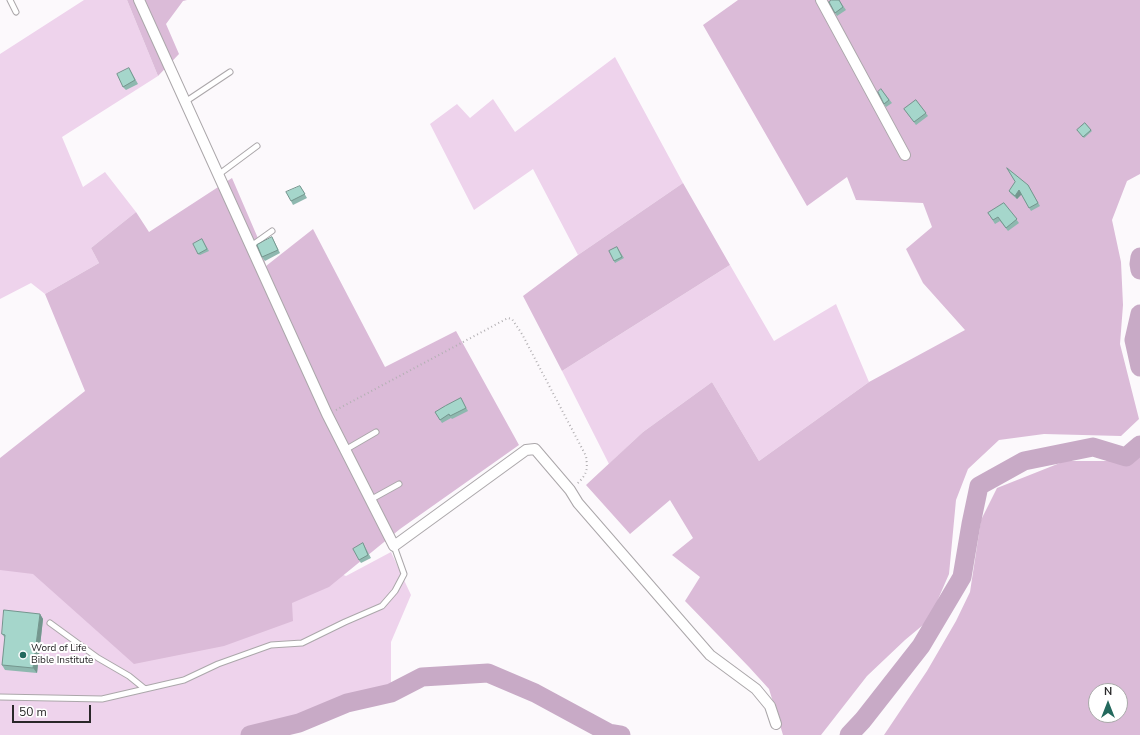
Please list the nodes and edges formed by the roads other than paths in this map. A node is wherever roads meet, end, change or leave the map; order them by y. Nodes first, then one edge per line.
1 (10, 0) edge
2 (139, 0) edge
3 (821, 0) edge
4 (16, 12) dead end
5 (230, 72) dead end
6 (185, 102) junction
7 (257, 146) dead end
8 (905, 156) dead end
9 (218, 175) junction
10 (272, 231) dead end
11 (250, 246) junction
12 (376, 432) dead end
13 (345, 450) junction
14 (399, 484) dead end
15 (370, 500) junction
16 (394, 546) junction
17 (50, 623) dead end
18 (145, 689) junction
19 (0, 697) edge
20 (776, 724) dead end

1 - 4 lane
2 - 6 street
3 - 8 street
5 - 6 lane
6 - 9 street
7 - 9 lane
9 - 11 street
10 - 11 lane
11 - 13 street
12 - 13 lane
13 - 15 street
14 - 15 lane
15 - 16 street
16 - 18 lane
16 - 20 street
17 - 18 lane
18 - 19 lane

